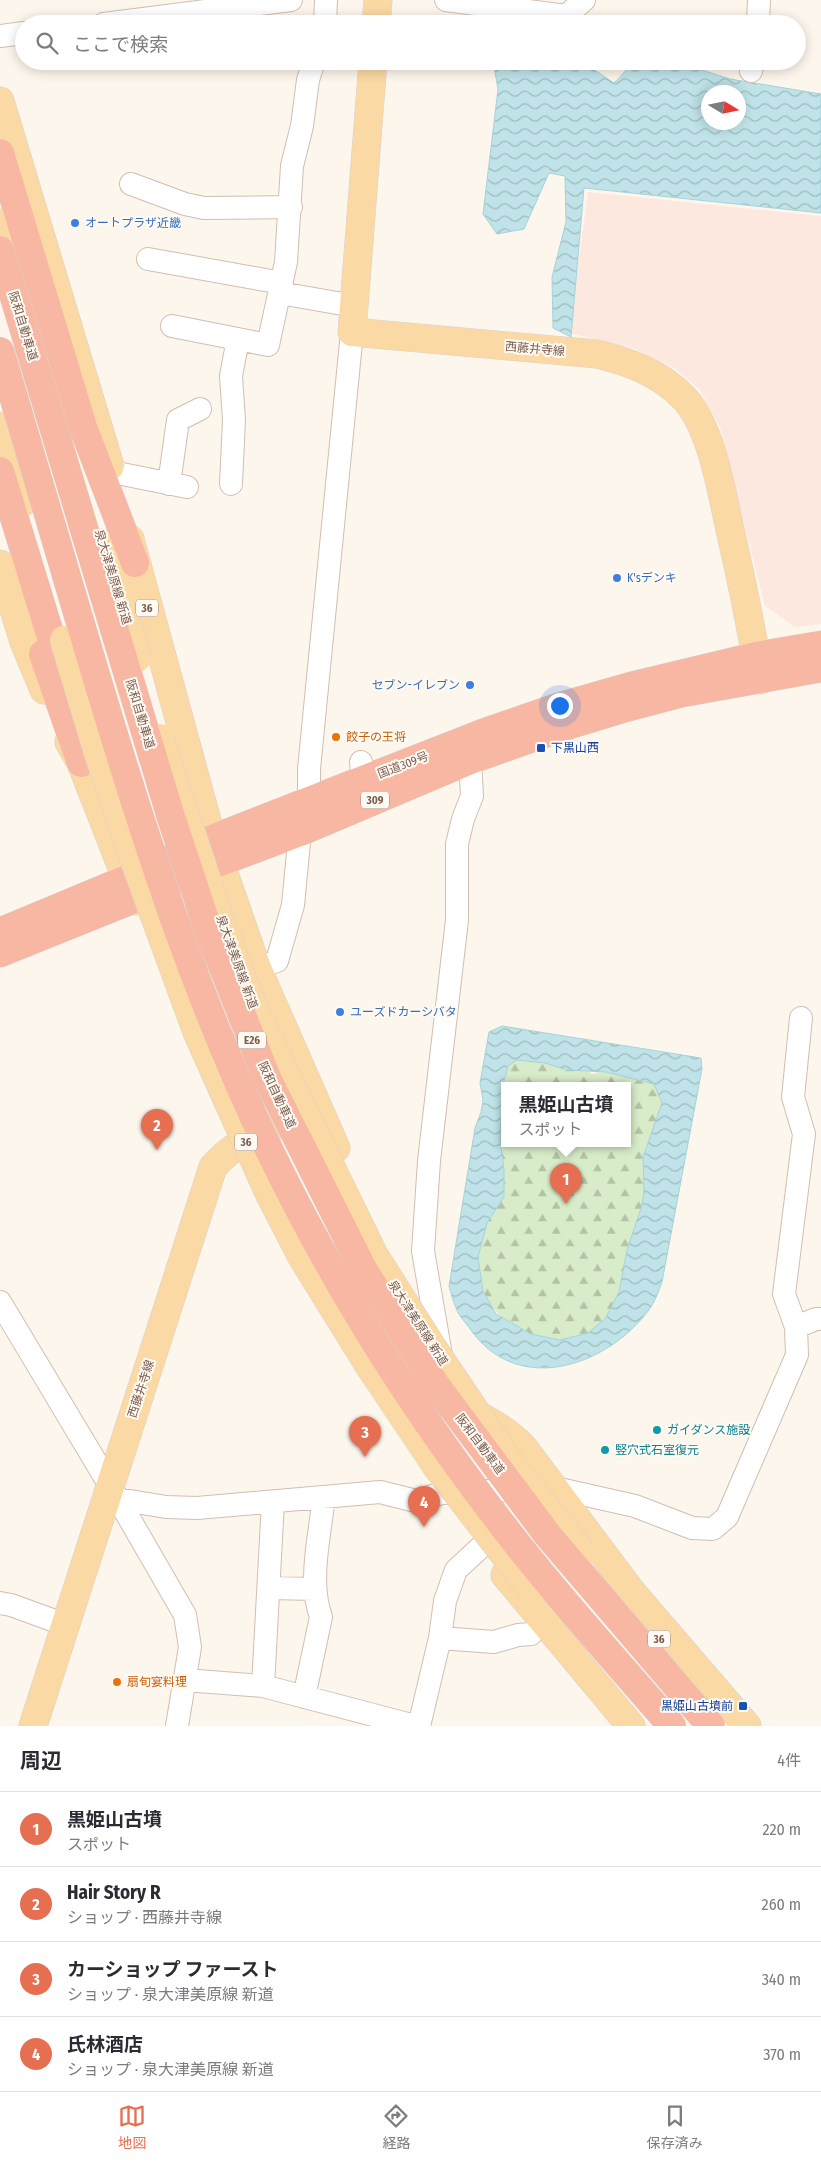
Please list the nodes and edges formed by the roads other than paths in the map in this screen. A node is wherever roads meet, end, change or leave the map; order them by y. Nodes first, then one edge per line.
1 (291, 0) edge
2 (326, 0) edge
3 (378, 0) edge
4 (446, 0) edge
5 (584, 0) edge
6 (759, 0) edge
7 (255, 2) edge
8 (166, 15) edge
9 (325, 15) edge
10 (377, 15) edge
11 (558, 15) edge
12 (567, 15) edge
13 (758, 15) edge
14 (15, 35) edge
15 (0, 36) edge
16 (311, 70) edge
17 (372, 70) edge
18 (0, 102) edge
19 (2, 160) edge
20 (131, 184) dead end
21 (0, 199) edge
22 (291, 207) junction
23 (0, 250) edge
24 (148, 258) dead end
25 (281, 288) junction
26 (353, 319) junction
27 (172, 326) dead end
28 (238, 339) junction
29 (0, 351) edge
30 (200, 409) dead end
31 (0, 426) edge
32 (0, 472) edge
33 (112, 472) junction
34 (232, 484) dead end
35 (0, 516) edge
36 (135, 563) junction
37 (0, 564) edge
38 (58, 642) junction
39 (821, 645) edge
40 (758, 668) junction
41 (821, 668) edge
42 (90, 759) junction
43 (470, 760) junction
44 (309, 801) junction
45 (300, 832) junction
46 (216, 850) junction
47 (130, 890) junction
48 (0, 932) edge
49 (0, 953) edge
50 (257, 968) junction
51 (801, 1018) dead end
52 (317, 1107) junction
53 (235, 1146) junction
54 (0, 1302) edge
55 (821, 1319) edge
56 (796, 1327) junction
57 (449, 1400) junction
58 (555, 1488) junction
59 (114, 1492) junction
60 (442, 1493) junction
61 (324, 1497) junction
62 (273, 1502) junction
63 (482, 1546) junction
64 (269, 1588) junction
65 (315, 1589) junction
66 (0, 1603) edge
67 (66, 1624) junction
68 (531, 1634) dead end
69 (440, 1638) junction
70 (186, 1680) junction
71 (264, 1686) junction
72 (304, 1697) junction
73 (33, 1726) edge
74 (177, 1726) edge
75 (417, 1726) edge
76 (631, 1726) edge
77 (647, 1726) edge
78 (672, 1726) edge
79 (711, 1726) edge
80 (737, 1726) edge
81 (747, 1726) edge

1 - 7 street
2 - 9 street
3 - 10 main road
4 - 11 street
5 - 12 street
6 - 13 street
7 - 8 street
14 - 15 street
16 - 22 street
17 - 26 main road
18 - 33 main road, 36
19 - 36 highway
20 - 22 street
21 - 80 main road, 泉大津美原線 新道 / 36, bridge
22 - 25 street
23 - 79 highway, 阪和自動車道 / E26, bridge
24 - 25 street
25 - 26 street
25 - 28 street
26 - 40 main road, 西藤井寺線
26 - 44 street
27 - 28 street
28 - 34 street
29 - 78 highway, E26, bridge
30 - 33 street
31 - 38 main road, 36
32 - 38 highway
33 - 36 main road, 36
35 - 42 highway
36 - 46 main road, 36
37 - 42 main road, 36
38 - 42 main road, 36, bridge
39 - 40 highway, 国道309号 / 309
40 - 41 highway, 国道309号 / 309
40 - 43 highway, 国道309号 / 309
40 - 44 highway, 国道309号 / 309
42 - 47 main road, 36
42 - 77 main road, 36, bridge
43 - 45 highway, 国道309号 / 309
43 - 57 street
44 - 46 highway, 国道309号 / 309
45 - 46 highway, 国道309号 / 309
45 - 50 street
46 - 47 highway, 国道309号 / 309
46 - 50 main road, 36
47 - 48 highway, 国道309号 / 309
47 - 49 highway, 国道309号 / 309
47 - 53 main road, 36
50 - 52 main road, 36
51 - 56 street
52 - 53 main road, 西藤井寺線
52 - 57 main road, 36
53 - 59 main road, 西藤井寺線
53 - 60 main road, 36
54 - 59 street
55 - 56 street
56 - 58 street
57 - 58 main road, 36
58 - 60 street
58 - 81 main road, 36
59 - 62 street
59 - 67 main road, 西藤井寺線
59 - 70 street
60 - 61 street
60 - 63 main road, 36
61 - 62 street
61 - 65 street
62 - 64 street
63 - 69 street
63 - 76 main road, 36
64 - 65 street
64 - 71 street
65 - 72 street
66 - 67 street
67 - 73 main road, 西藤井寺線
68 - 69 street
69 - 75 street
70 - 71 street
70 - 74 street
71 - 72 street
72 - 75 street

